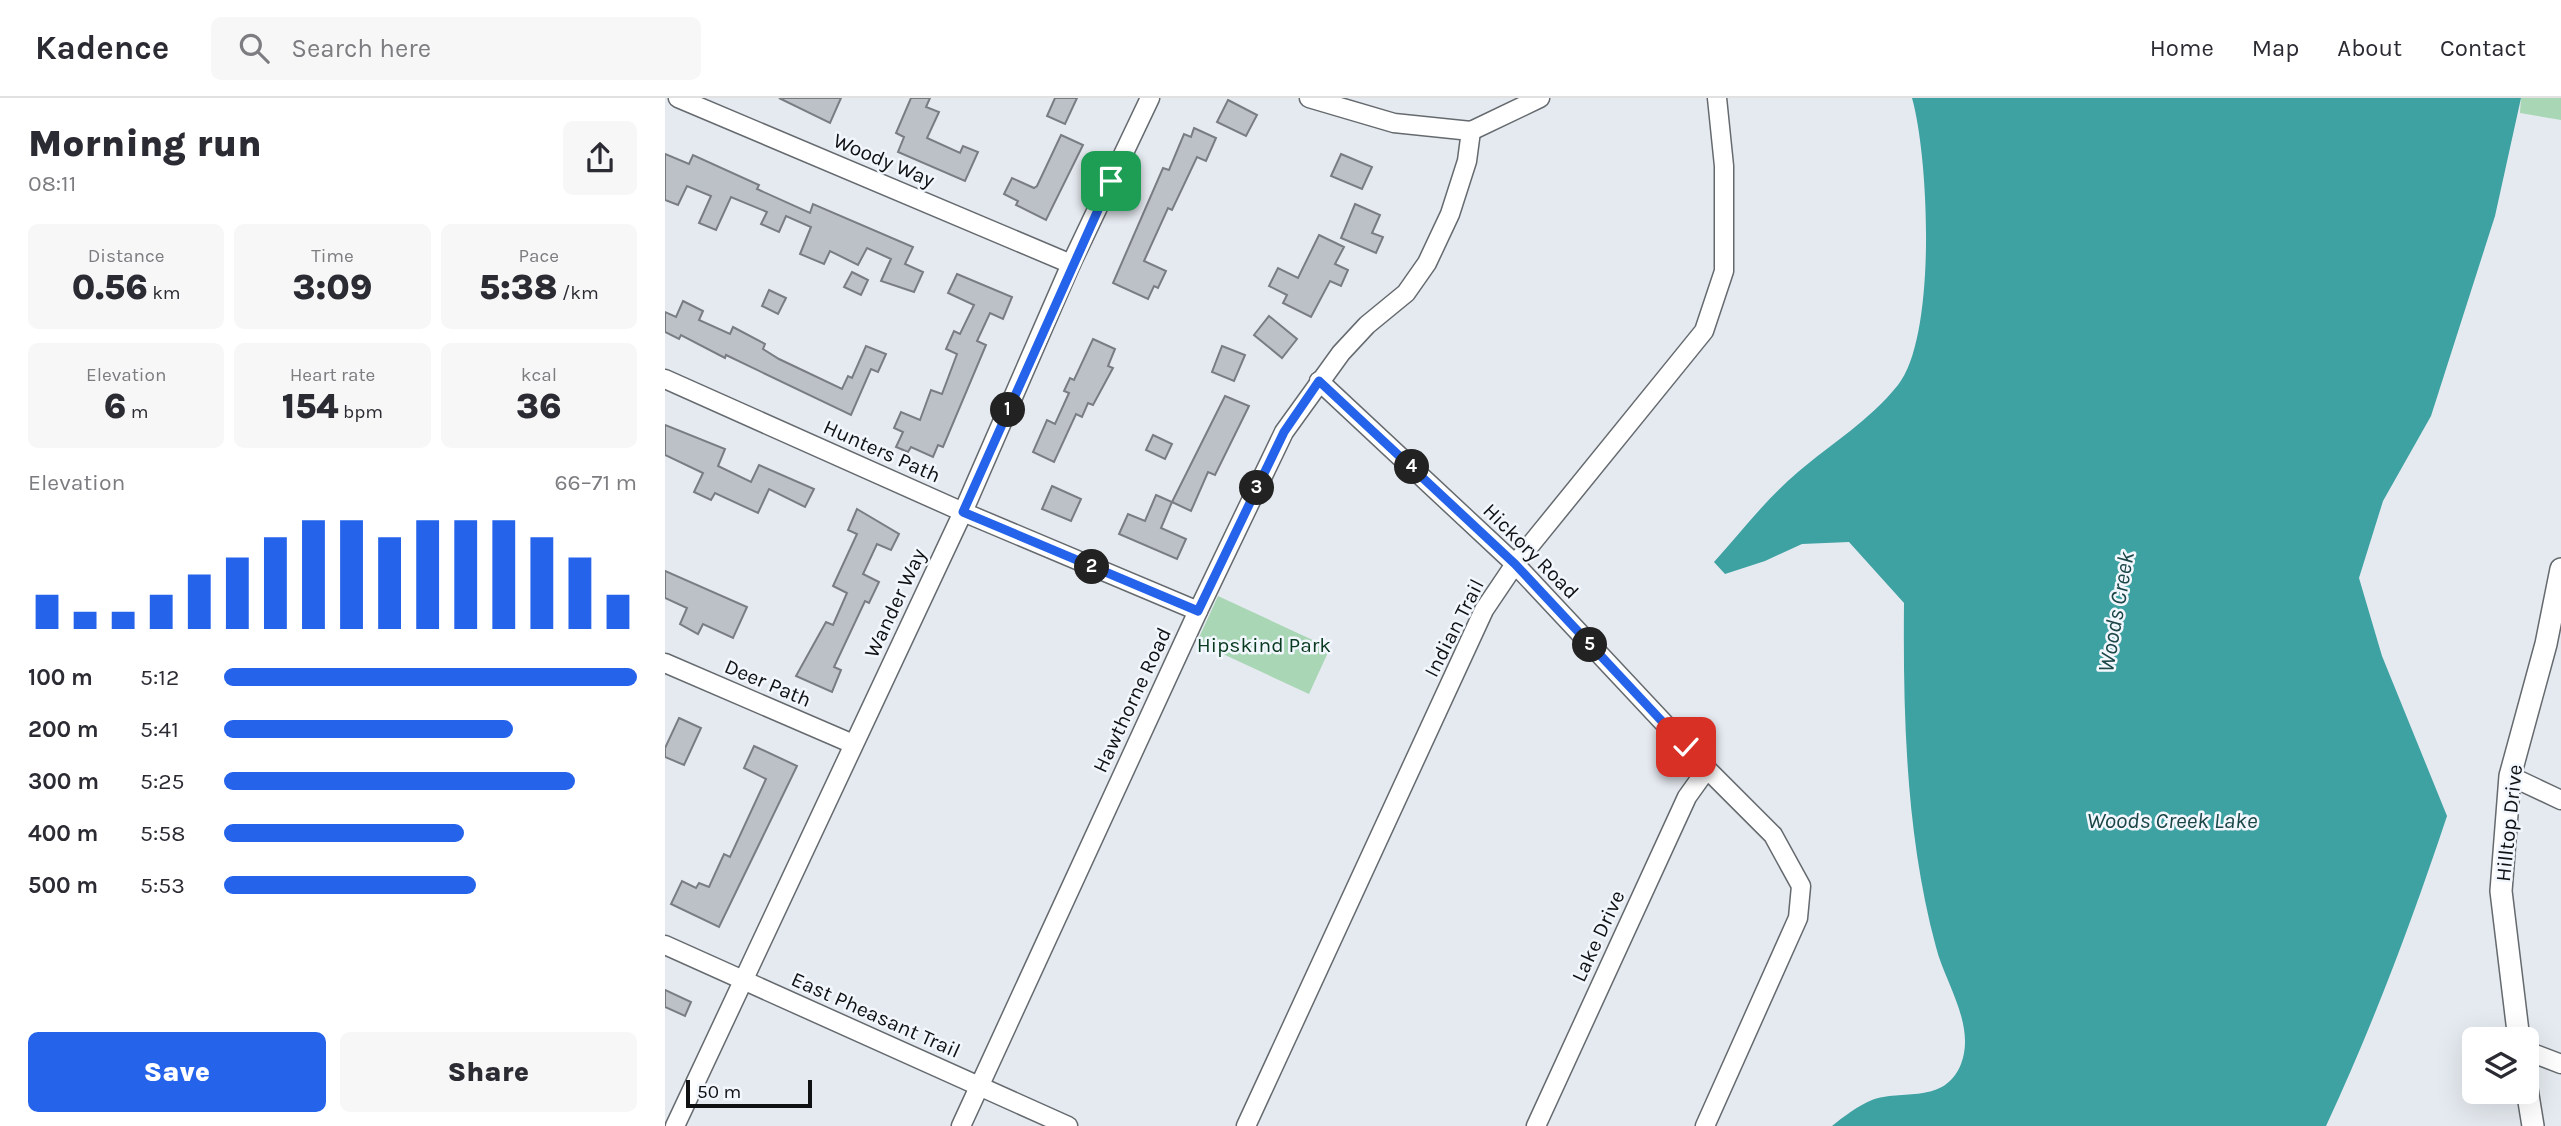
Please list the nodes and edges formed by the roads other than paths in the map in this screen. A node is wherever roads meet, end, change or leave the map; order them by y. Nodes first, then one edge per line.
1 (678, 98) edge
2 (1150, 98) edge
3 (1309, 98) edge
4 (1540, 98) edge
5 (1717, 98) edge
6 (1471, 131) junction
7 (1071, 264) junction
8 (665, 379) edge
9 (1319, 381) junction
10 (963, 512) junction
11 (1515, 564) junction
12 (2561, 569) edge
13 (1198, 611) junction
14 (665, 663) edge
15 (853, 744) junction
16 (1707, 769) junction
17 (2510, 776) junction
18 (2561, 800) edge
19 (665, 945) edge
20 (742, 979) junction
21 (2517, 1027) edge
22 (2539, 1056) edge
23 (2561, 1064) edge
24 (979, 1086) junction
25 (2529, 1104) edge
26 (675, 1126) edge
27 (961, 1126) edge
28 (1068, 1126) edge
29 (1247, 1126) edge
30 (1536, 1126) edge
31 (1705, 1126) edge
32 (2533, 1126) edge

1 - 7 street, Woody Way
2 - 7 street, Wander Way
3 - 6 street
4 - 6 street
5 - 11 street, Indian Trail
6 - 9 street, Hawthorne Road
7 - 10 street, Wander Way
8 - 10 street, Hunters Path
9 - 11 street, Hickory Road
9 - 13 street, Hawthorne Road
10 - 13 street, Hunters Path
10 - 15 street, Wander Way
11 - 16 street, Hickory Road
11 - 29 street, Indian Trail
12 - 17 street, Hilltop Drive
13 - 24 street, Hawthorne Road
14 - 15 street, Deer Path
15 - 20 street, Wander Way
16 - 30 street, Lake Drive
16 - 31 street, Hickory Road
17 - 18 street
17 - 21 street, Hilltop Drive
19 - 20 street, East Pheasant Trail
20 - 24 street, East Pheasant Trail
20 - 26 street, Wander Way
22 - 23 street
24 - 27 street, Hawthorne Road
24 - 28 street, East Pheasant Trail
25 - 32 street

